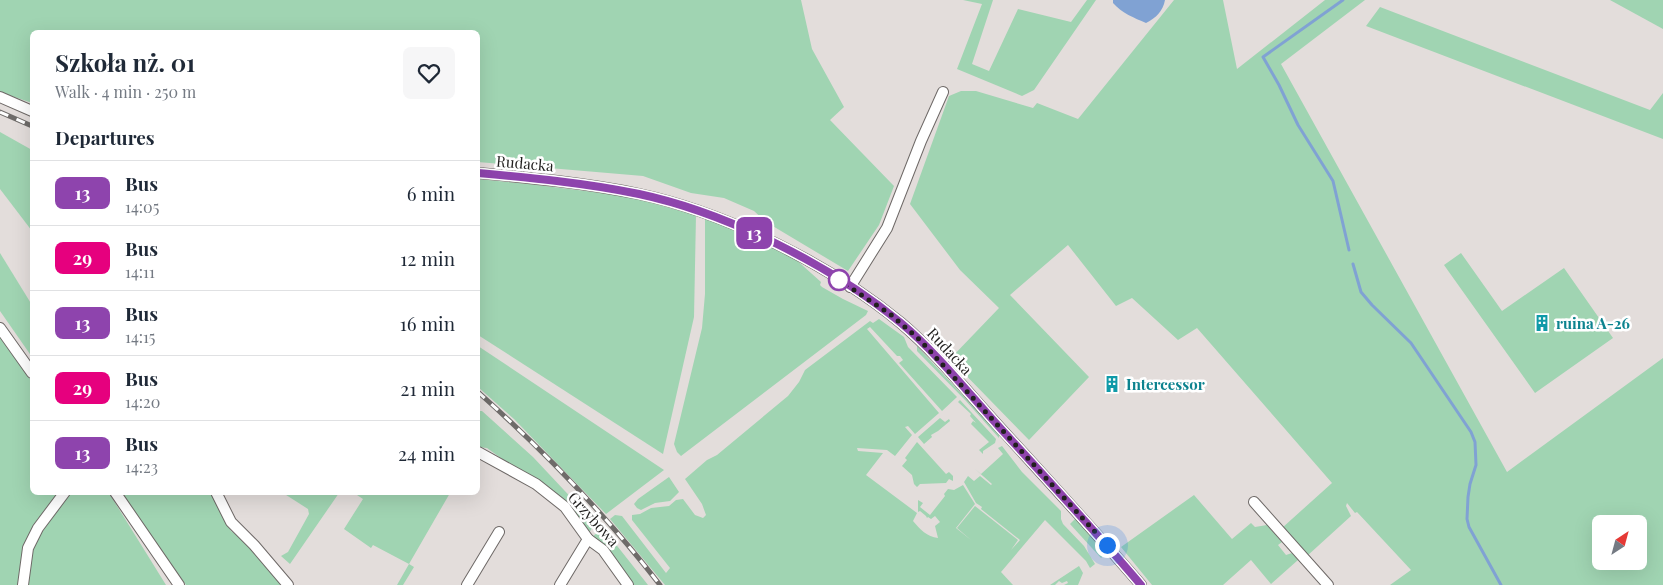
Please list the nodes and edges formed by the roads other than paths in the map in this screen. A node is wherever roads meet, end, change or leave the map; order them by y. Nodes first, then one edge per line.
1 (943, 92) dead end
2 (0, 97) edge
3 (30, 111) edge
4 (480, 174) edge
5 (850, 287) junction
6 (0, 328) edge
7 (30, 370) edge
8 (480, 453) edge
9 (63, 495) edge
10 (117, 495) edge
11 (218, 495) edge
12 (1254, 502) dead end
13 (499, 532) dead end
14 (588, 539) junction
15 (23, 585) edge
16 (179, 585) edge
17 (288, 585) edge
18 (467, 585) edge
19 (560, 585) edge
20 (628, 585) edge
21 (1141, 585) edge
22 (1328, 585) edge

1 - 5 street
2 - 3 street
4 - 5 street, Rudacka
5 - 21 street, Rudacka
6 - 7 street
8 - 14 street, Grzybowa
9 - 15 street
10 - 16 street
11 - 17 street
12 - 22 street
13 - 18 street
14 - 19 street
14 - 20 street, Grzybowa

